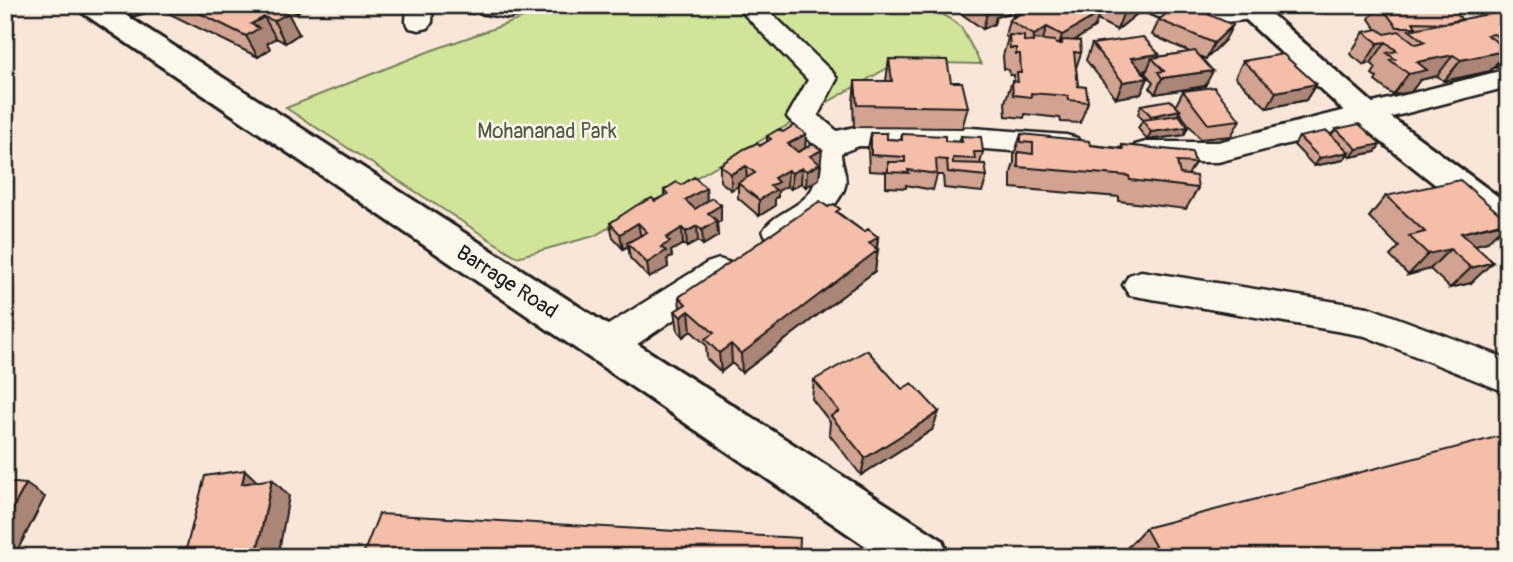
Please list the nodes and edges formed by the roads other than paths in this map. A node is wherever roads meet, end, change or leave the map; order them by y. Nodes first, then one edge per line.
1 (90, 5) edge
2 (530, 5) edge
3 (748, 5) edge
4 (1152, 5) edge
5 (488, 8) dead end
6 (1247, 9) edge
7 (1508, 78) edge
8 (1365, 113) junction
9 (831, 144) junction
10 (1508, 223) edge
11 (1141, 285) dead end
12 (605, 346) junction
13 (1508, 377) edge
14 (925, 557) edge

1 - 12 street, Barrage Road
2 - 5 street
3 - 9 street
4 - 6 street
6 - 8 street
7 - 8 street
8 - 9 street
8 - 10 street
9 - 12 street
11 - 13 street
12 - 14 street, Barrage Road

